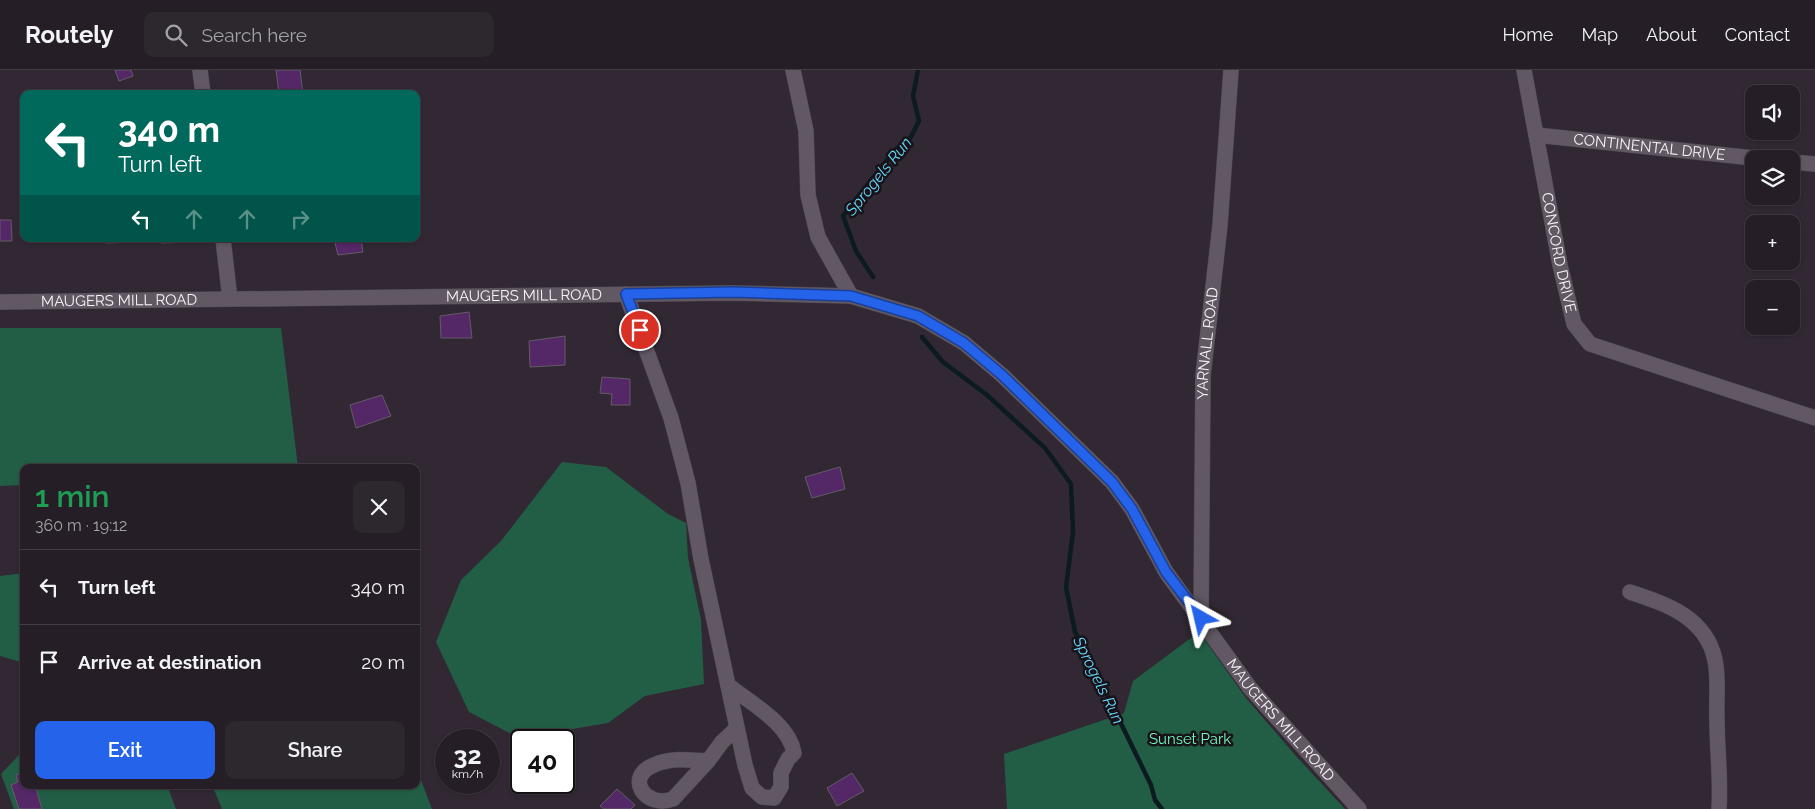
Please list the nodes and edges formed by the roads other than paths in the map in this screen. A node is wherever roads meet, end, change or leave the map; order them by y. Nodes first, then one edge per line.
1 (200, 70) edge
2 (794, 70) edge
3 (1231, 70) edge
4 (1524, 70) edge
5 (202, 90) edge
6 (1536, 135) junction
7 (1745, 157) edge
8 (1800, 163) edge
9 (1815, 164) edge
10 (223, 242) edge
11 (626, 294) junction
12 (851, 296) junction
13 (230, 299) junction
14 (0, 302) edge
15 (1815, 418) edge
16 (1630, 592) dead end
17 (1201, 618) junction
18 (728, 684) junction
19 (737, 728) junction
20 (708, 761) dead end
21 (1359, 809) edge
22 (1719, 809) edge

1 - 5 street
2 - 12 street
3 - 17 street, YARNALL ROAD
4 - 6 street, CONCORD DRIVE
6 - 7 street, CONTINENTAL DRIVE
6 - 15 street, CONCORD DRIVE
8 - 9 street
10 - 13 street
11 - 12 street, MAUGERS MILL ROAD
11 - 13 street, MAUGERS MILL ROAD
11 - 18 street
12 - 17 street, MAUGERS MILL ROAD
13 - 14 street, MAUGERS MILL ROAD
16 - 22 street
17 - 21 street, MAUGERS MILL ROAD
18 - 19 street
18 - 19 street
19 - 20 street

